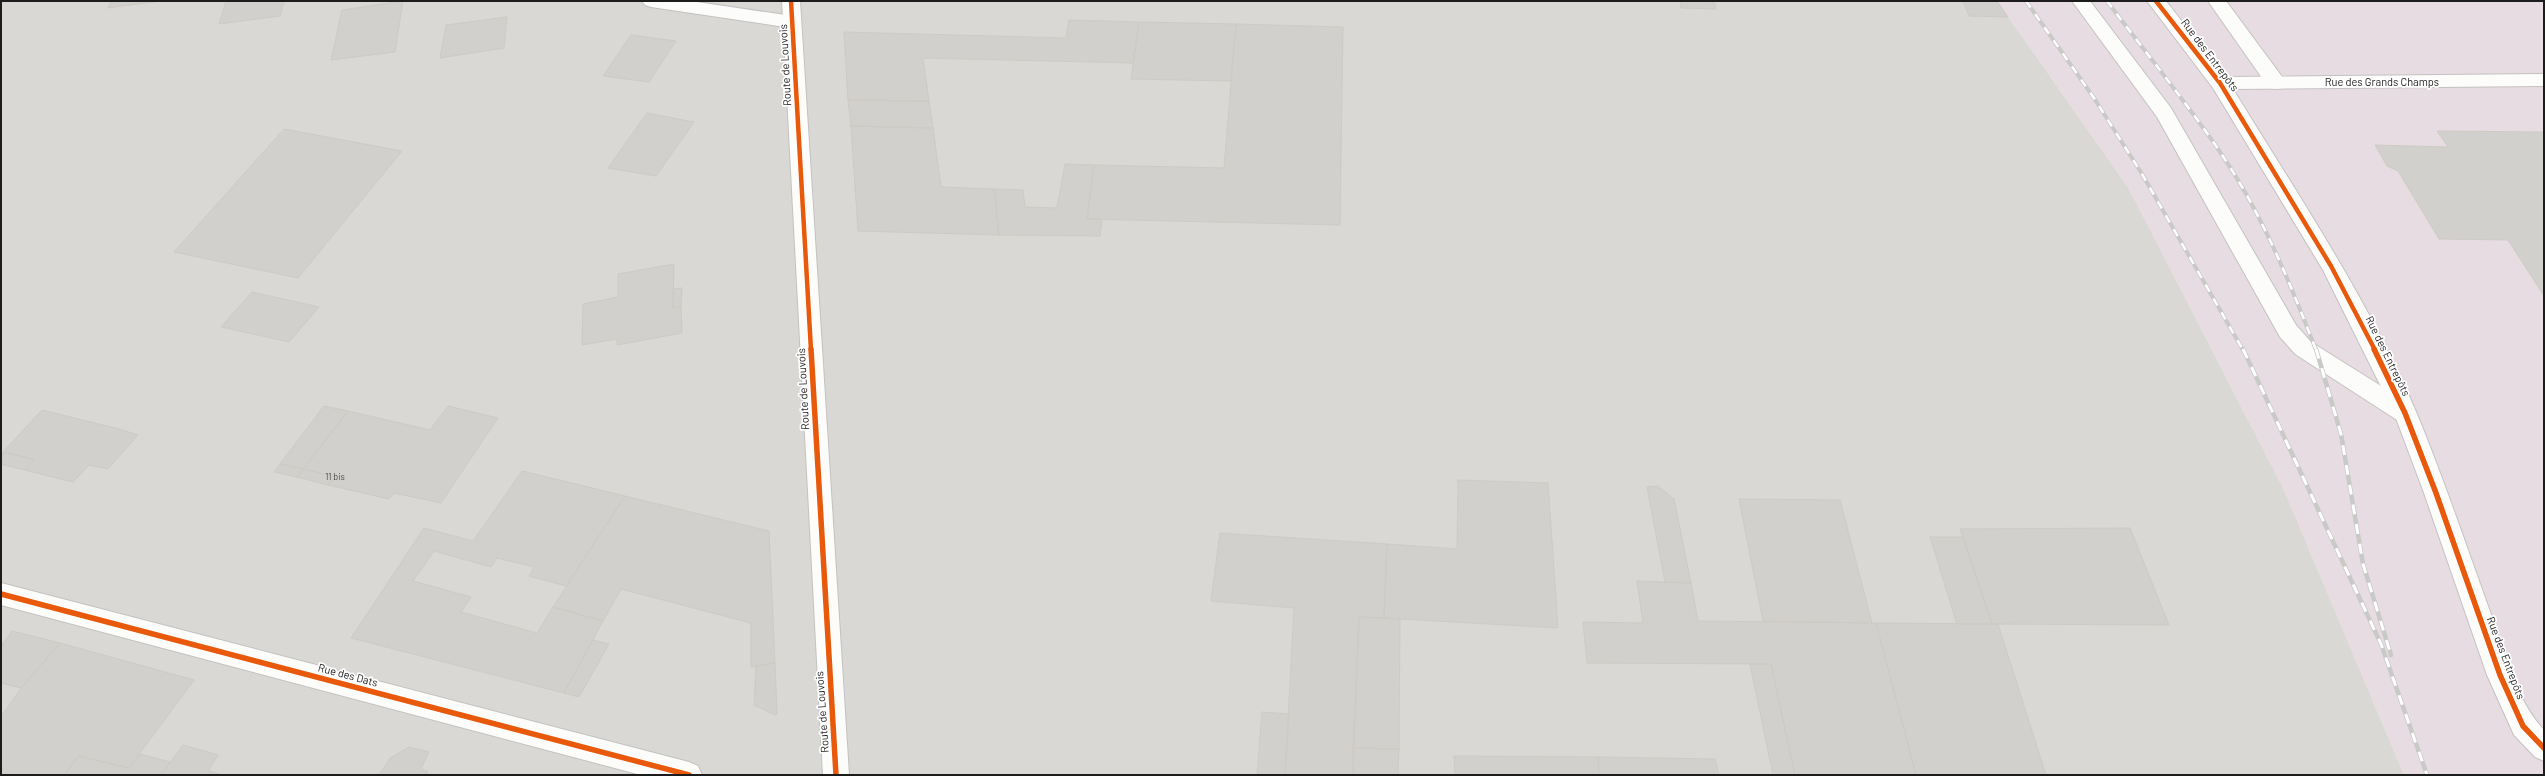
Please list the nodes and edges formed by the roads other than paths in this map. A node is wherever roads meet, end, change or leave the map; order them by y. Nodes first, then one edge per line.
1 (651, 1) edge
2 (2081, 1) edge
3 (2156, 1) edge
4 (2217, 1) edge
5 (792, 11) edge
6 (2544, 80) edge
7 (2276, 82) junction
8 (2220, 83) junction
9 (2405, 413) junction
10 (1, 594) edge
11 (2544, 748) edge
12 (689, 775) edge
13 (836, 775) edge

1 - 5 street
2 - 9 street
3 - 8 street, Rue des Entrepôts
4 - 7 street
5 - 13 street, Route de Louvois
6 - 7 street, Rue des Grands Champs
7 - 8 street, Rue des Grands Champs
8 - 9 street, Rue des Entrepôts
9 - 11 street, Rue des Entrepôts
10 - 12 street, Rue des Dats

